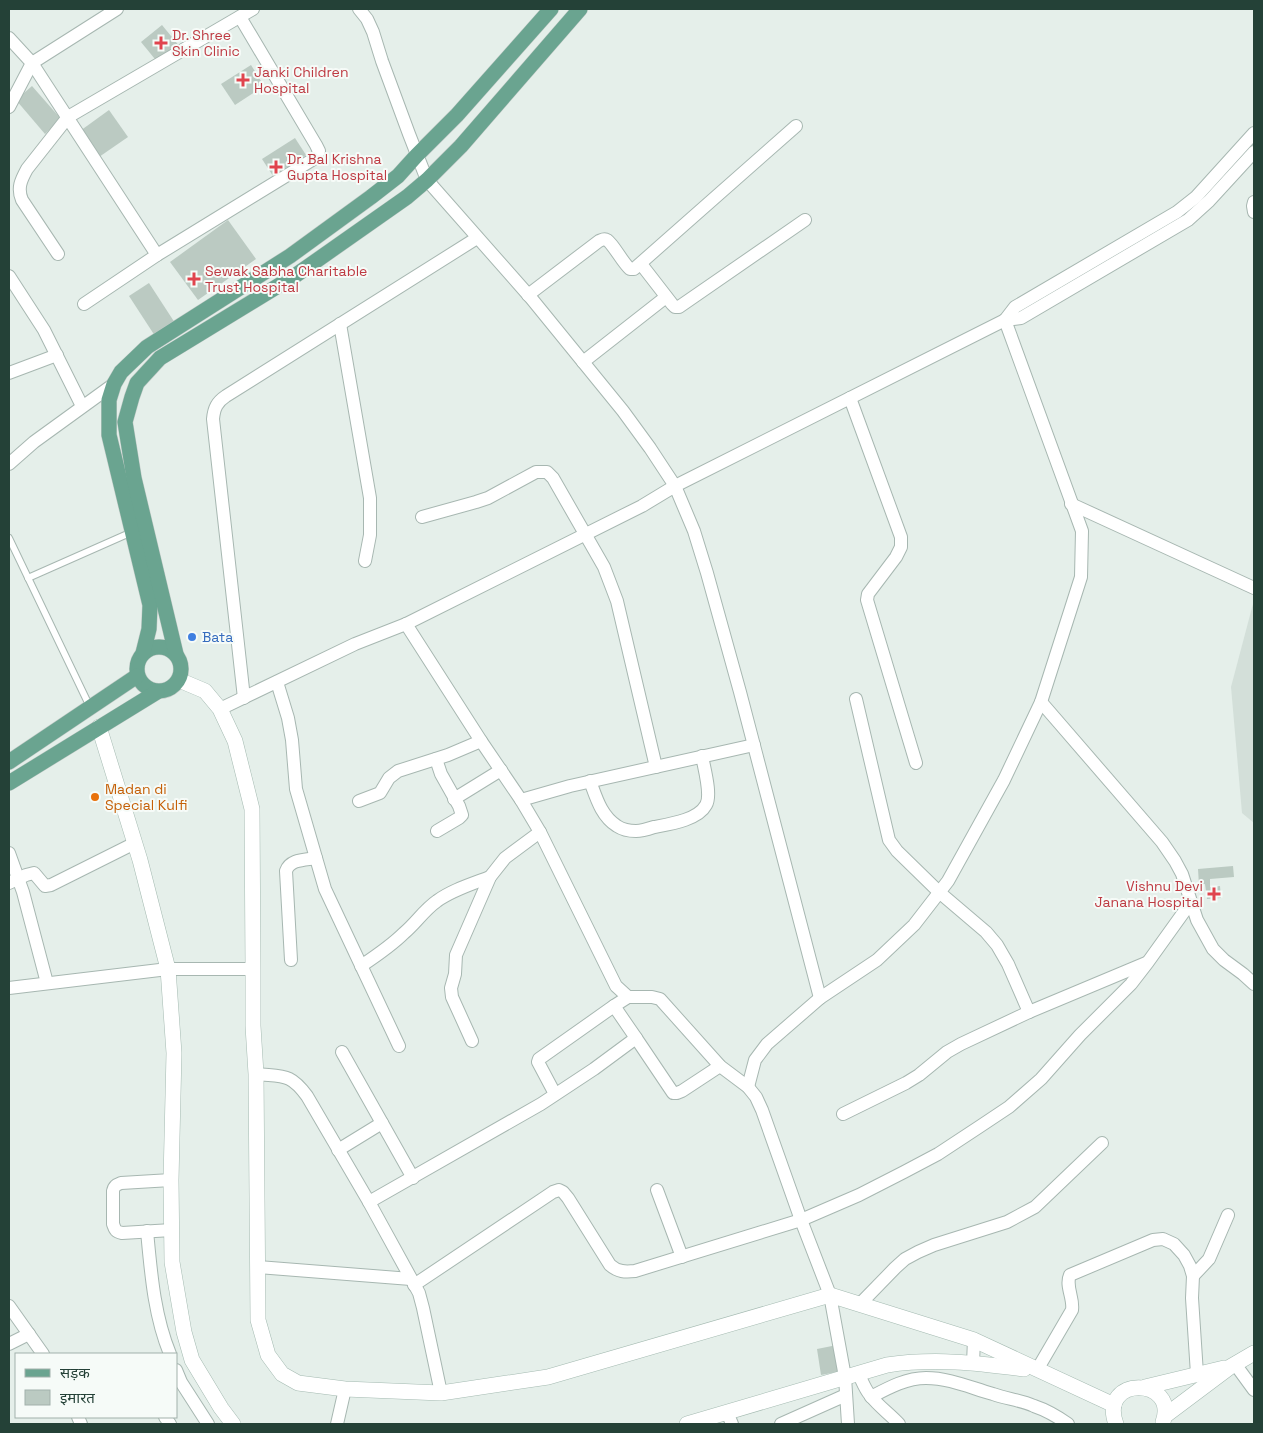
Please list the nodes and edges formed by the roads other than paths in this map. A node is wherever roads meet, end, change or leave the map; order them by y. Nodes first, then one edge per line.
1 (116, 9) edge
2 (253, 9) edge
3 (551, 9) edge
4 (580, 9) edge
5 (365, 12) edge
6 (240, 17) junction
7 (9, 38) edge
8 (32, 63) junction
9 (9, 107) edge
10 (68, 117) junction
11 (796, 126) dead end
12 (1254, 134) edge
13 (1254, 152) edge
14 (417, 154) junction
15 (427, 180) junction
16 (1254, 202) edge
17 (1254, 212) edge
18 (805, 220) dead end
19 (477, 238) junction
20 (58, 254) dead end
21 (157, 255) junction
22 (641, 264) junction
23 (9, 277) edge
24 (528, 295) junction
25 (666, 297) junction
26 (84, 304) dead end
27 (1005, 320) junction
28 (340, 324) junction
29 (57, 355) junction
30 (583, 362) junction
31 (9, 373) edge
32 (114, 384) junction
33 (850, 398) junction
34 (82, 406) junction
35 (9, 464) edge
36 (675, 486) junction
37 (1071, 504) junction
38 (422, 517) dead end
39 (132, 532) junction
40 (586, 534) junction
41 (9, 538) edge
42 (364, 560) dead end
43 (28, 578) junction
44 (1254, 588) edge
45 (406, 624) junction
46 (143, 653) junction
47 (176, 654) junction
48 (138, 676) junction
49 (179, 680) junction
50 (277, 682) junction
51 (157, 692) junction
52 (244, 698) junction
53 (856, 699) dead end
54 (1041, 702) junction
55 (90, 707) junction
56 (220, 709) junction
57 (99, 727) junction
58 (481, 741) junction
59 (754, 745) junction
60 (702, 756) junction
61 (436, 759) junction
62 (9, 762) edge
63 (916, 763) dead end
64 (656, 766) junction
65 (501, 770) junction
66 (590, 781) junction
67 (9, 783) edge
68 (454, 799) junction
69 (521, 800) junction
70 (359, 801) dead end
71 (437, 831) dead end
72 (540, 832) junction
73 (135, 843) junction
74 (9, 853) edge
75 (316, 858) junction
76 (490, 877) junction
77 (13, 881) edge
78 (939, 892) junction
79 (1191, 902) junction
80 (291, 960) dead end
81 (1148, 962) junction
82 (361, 966) junction
83 (168, 969) junction
84 (253, 969) junction
85 (46, 983) junction
86 (1254, 984) edge
87 (9, 988) edge
88 (628, 997) junction
89 (820, 998) junction
90 (614, 1006) junction
91 (1030, 1012) junction
92 (636, 1038) junction
93 (472, 1041) dead end
94 (399, 1046) dead end
95 (342, 1052) dead end
96 (720, 1066) junction
97 (256, 1074) junction
98 (748, 1087) junction
99 (556, 1094) junction
100 (843, 1114) dead end
101 (382, 1124) junction
102 (1102, 1143) dead end
103 (338, 1150) junction
104 (413, 1178) junction
105 (171, 1180) junction
106 (657, 1190) dead end
107 (369, 1202) junction
108 (1228, 1215) dead end
109 (801, 1220) junction
110 (172, 1230) junction
111 (147, 1231) junction
112 (682, 1257) junction
113 (258, 1267) junction
114 (1194, 1276) junction
115 (413, 1282) junction
116 (830, 1294) junction
117 (860, 1304) junction
118 (9, 1306) edge
119 (28, 1334) junction
120 (974, 1340) junction
121 (9, 1344) edge
122 (42, 1353) edge
123 (170, 1353) edge
124 (1254, 1353) edge
125 (973, 1363) junction
126 (1233, 1365) junction
127 (1037, 1370) junction
128 (1197, 1374) junction
129 (178, 1375) edge
130 (852, 1375) junction
131 (1145, 1387) junction
132 (345, 1389) junction
133 (1254, 1390) edge
134 (441, 1393) junction
135 (846, 1395) junction
136 (871, 1397) junction
137 (1114, 1405) junction
138 (730, 1418) edge
139 (1164, 1420) edge
140 (208, 1424) edge
141 (233, 1424) edge
142 (337, 1424) edge
143 (687, 1424) edge
144 (781, 1424) edge
145 (848, 1424) edge
146 (899, 1424) edge
147 (1068, 1424) edge
148 (1116, 1424) edge

1 - 8 street
2 - 6 street
3 - 14 main road
4 - 15 main road
5 - 14 street
6 - 10 street
6 - 21 street
7 - 8 street
8 - 9 street
8 - 10 street
10 - 20 street
10 - 21 street
11 - 22 street
12 - 27 street
13 - 27 street
14 - 15 street
14 - 32 main road
15 - 19 street
15 - 47 main road
16 - 17 street
18 - 25 street
19 - 24 street
19 - 28 street
21 - 26 street
22 - 24 street
22 - 25 street
23 - 29 street
24 - 30 street
25 - 30 street
27 - 33 street
27 - 37 street
28 - 42 street
28 - 52 street
29 - 31 street
29 - 34 street
30 - 36 street
32 - 34 street
32 - 39 main road
33 - 36 street
33 - 63 street
34 - 35 street
36 - 40 street
36 - 59 street
37 - 44 street
37 - 54 street
38 - 40 street
39 - 43 lane
39 - 46 main road
40 - 45 street
40 - 64 street
41 - 43 lane
43 - 55 lane
45 - 50 street
45 - 58 street
46 - 47 main road
46 - 48 main road
47 - 49 main road
48 - 51 main road
48 - 55 main road
49 - 51 main road
49 - 56 street
50 - 52 street
50 - 75 street
51 - 57 main road
52 - 56 street
53 - 78 street
54 - 78 street
54 - 79 street
55 - 62 main road
56 - 84 street
57 - 67 main road
57 - 73 street
58 - 61 street
58 - 65 street
59 - 60 street
59 - 89 street
60 - 64 street
60 - 66 street
61 - 68 street
61 - 70 street
64 - 66 street
65 - 68 street
65 - 69 street
66 - 69 street
68 - 71 street
69 - 72 street
72 - 76 street
72 - 88 street
73 - 77 street
73 - 83 street
74 - 77 street
75 - 80 street
75 - 82 street
76 - 82 street
76 - 93 street
77 - 85 street
78 - 89 street
78 - 91 street
79 - 81 street
79 - 86 street
81 - 91 street
81 - 109 street
82 - 94 street
83 - 84 street
83 - 85 street
83 - 105 street
84 - 97 street
85 - 87 street
88 - 90 street
88 - 96 street
89 - 98 street
90 - 92 street
90 - 99 street
91 - 100 street
92 - 96 street
92 - 99 street
95 - 101 street
96 - 98 street
97 - 103 street
97 - 113 street
98 - 109 street
99 - 104 street
101 - 103 street
101 - 104 street
102 - 117 street
103 - 107 street
104 - 107 street
105 - 110 street
105 - 111 street
106 - 112 street
107 - 115 street
108 - 114 street
109 - 112 street
109 - 116 street
110 - 111 street
110 - 141 street
111 - 123 street
112 - 115 street
113 - 115 street
113 - 132 street
114 - 127 street
114 - 128 street
115 - 134 street
116 - 117 street
116 - 130 street
116 - 134 street
117 - 120 street
118 - 119 street
119 - 121 street
119 - 122 street
120 - 125 street
120 - 127 street
124 - 126 street
125 - 127 street
125 - 130 street
126 - 128 street
126 - 133 street
126 - 139 street
127 - 137 street
128 - 131 street
129 - 140 street
130 - 135 street
130 - 136 street
130 - 138 street
131 - 137 street
131 - 139 street
132 - 134 street
132 - 142 street
135 - 144 street
135 - 145 street
136 - 146 street
136 - 147 street
137 - 148 street
138 - 143 street

